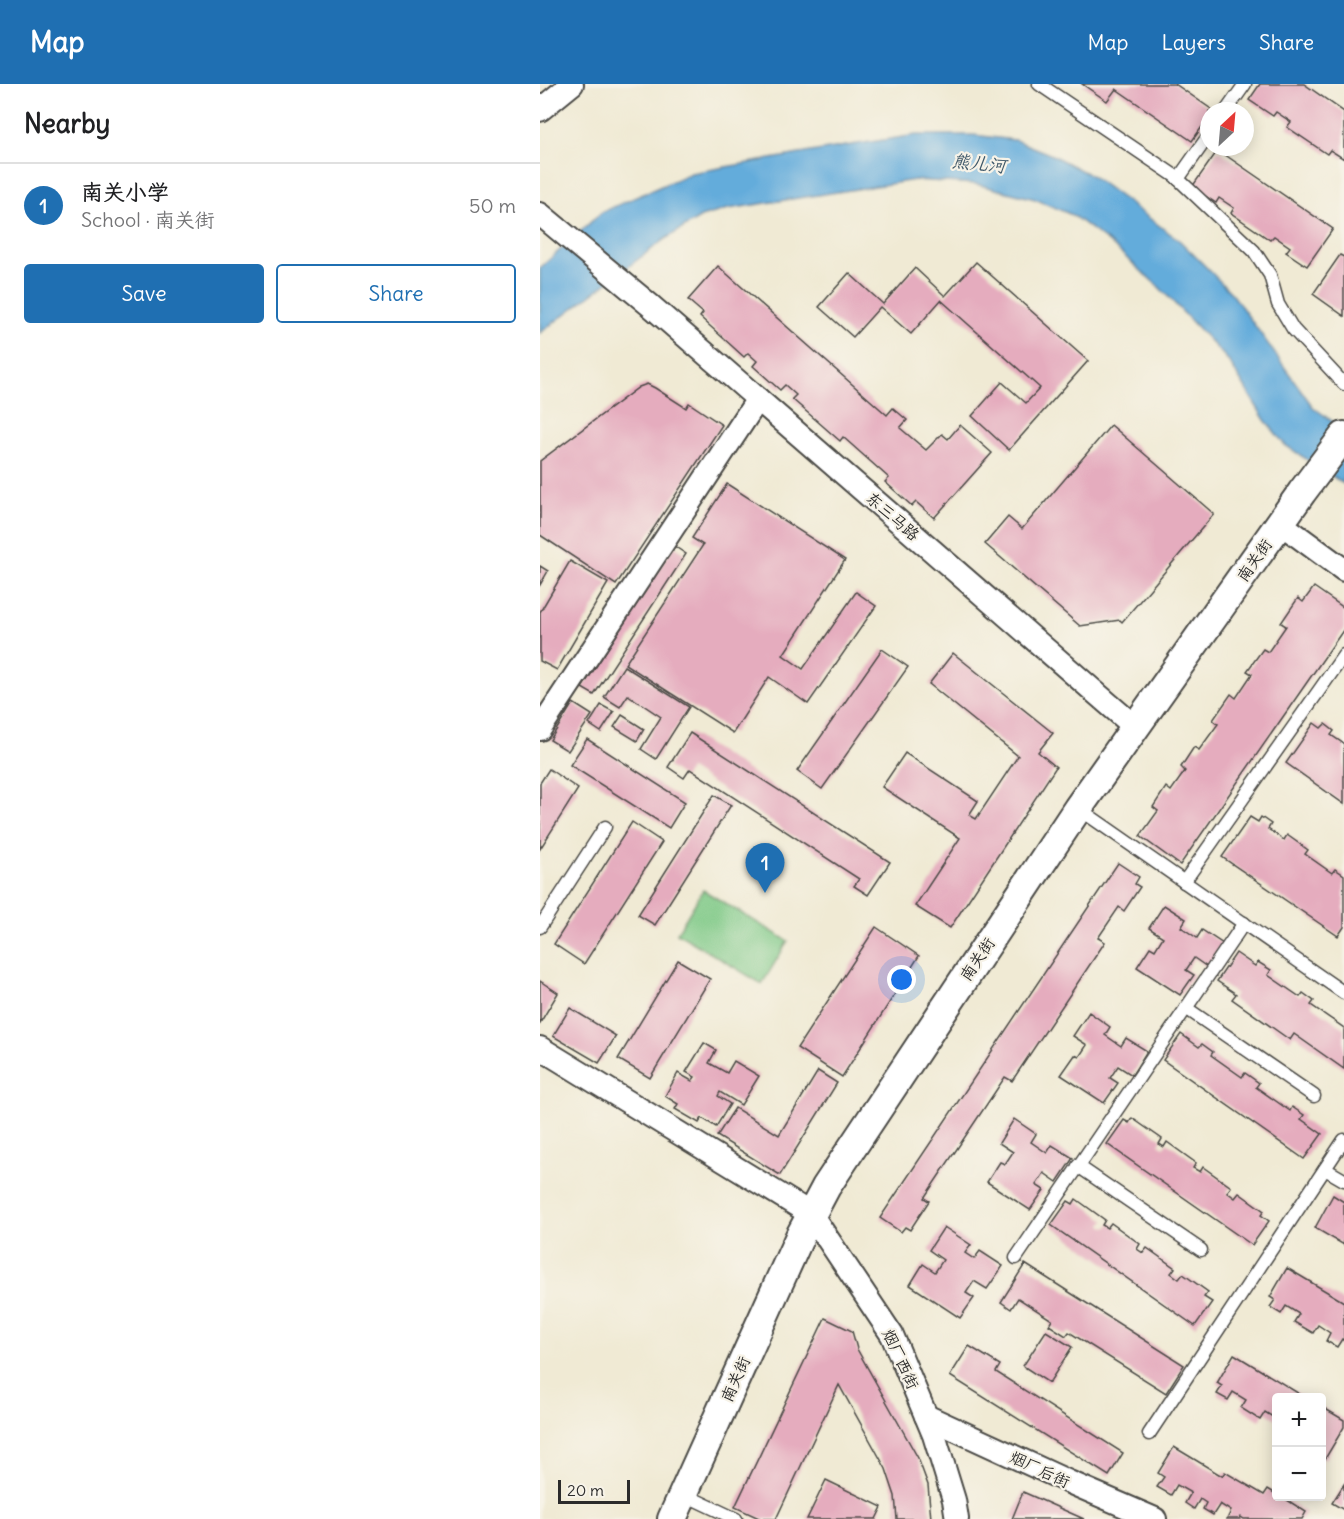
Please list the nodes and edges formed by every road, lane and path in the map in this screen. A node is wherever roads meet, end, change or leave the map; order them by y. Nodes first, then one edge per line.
1 (572, 84) edge
2 (1039, 84) edge
3 (1245, 84) edge
4 (1232, 102) edge
5 (540, 110) edge
6 (1200, 148) edge
7 (1178, 179) junction
8 (548, 219) edge
9 (1344, 384) edge
10 (758, 399) junction
11 (1344, 436) edge
12 (1280, 523) junction
13 (1344, 570) edge
14 (1344, 654) edge
15 (1135, 727) junction
16 (540, 729) edge
17 (1078, 808) junction
18 (605, 828) dead end
19 (1184, 882) junction
20 (1244, 923) junction
21 (540, 927) edge
22 (1344, 993) edge
23 (1186, 1008) junction
24 (540, 1047) edge
25 (1314, 1096) dead end
26 (1344, 1140) edge
27 (1078, 1166) junction
28 (1325, 1169) junction
29 (1344, 1180) edge
30 (811, 1214) junction
31 (1201, 1250) dead end
32 (1016, 1258) dead end
33 (926, 1416) junction
34 (1149, 1434) dead end
35 (678, 1507) edge
36 (736, 1519) edge
37 (957, 1519) edge
38 (1155, 1519) edge

1 - 5 street
2 - 7 lane
3 - 4 lane
6 - 7 lane
7 - 9 lane
8 - 10 street, 东三马路
10 - 15 street, 东三马路
10 - 16 street
11 - 12 street, 南关街
12 - 13 street
12 - 15 street, 南关街
14 - 19 lane
15 - 17 street, 南关街
17 - 19 lane
17 - 30 street, 南关街
18 - 21 lane
19 - 20 lane
20 - 22 lane
20 - 23 lane
23 - 25 lane
23 - 27 lane
24 - 30 street
26 - 28 lane
27 - 31 lane
27 - 32 lane
28 - 29 lane
28 - 34 lane
30 - 33 street, 烟厂西街
30 - 35 street, 南关街
33 - 37 street, 烟厂西街
33 - 38 street, 烟厂后街
35 - 36 lane

